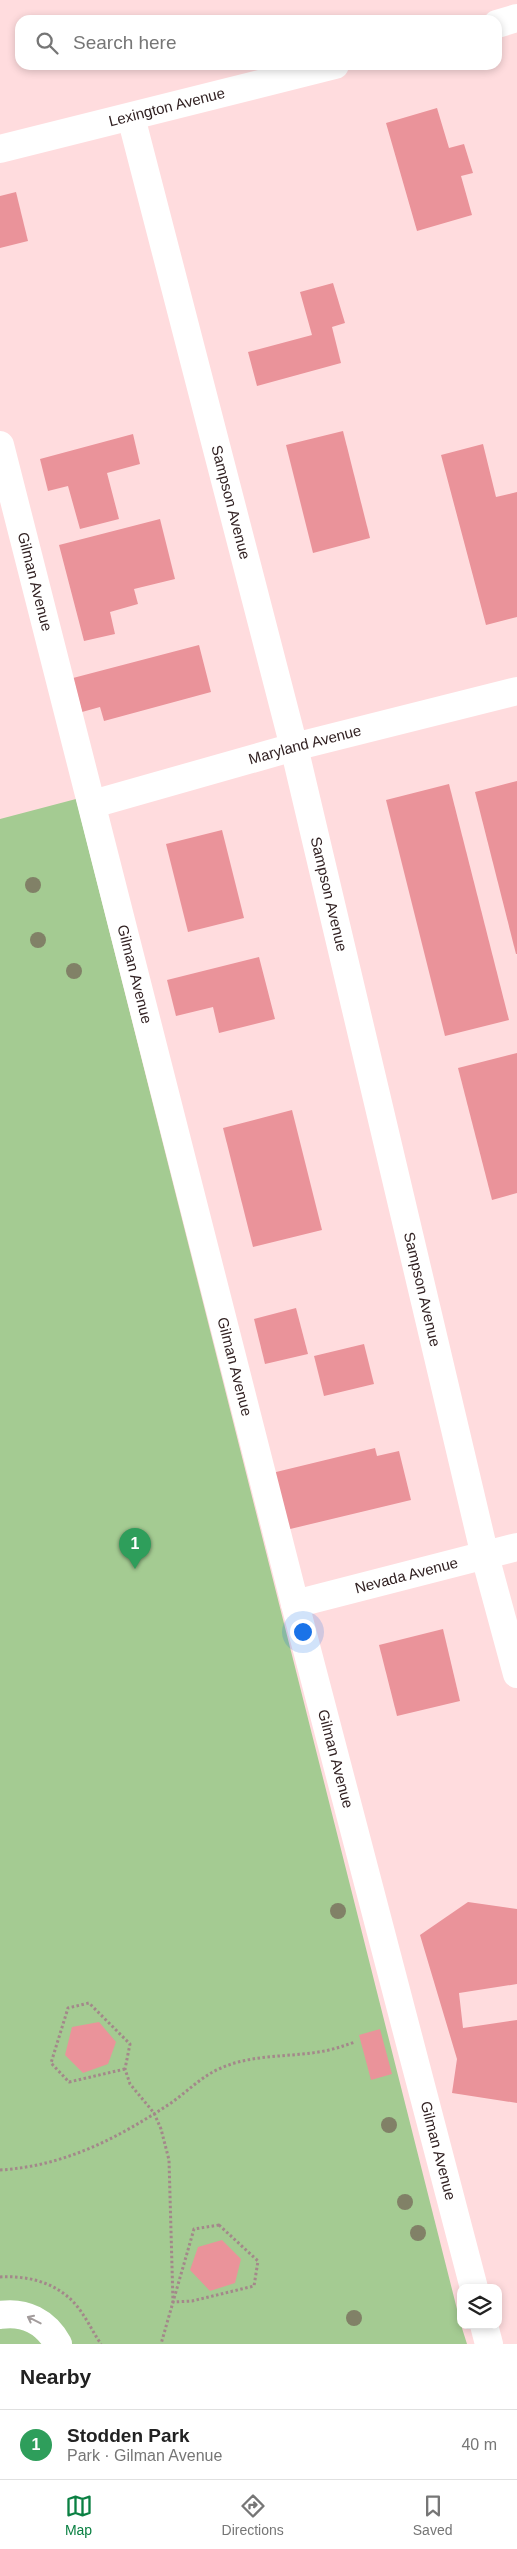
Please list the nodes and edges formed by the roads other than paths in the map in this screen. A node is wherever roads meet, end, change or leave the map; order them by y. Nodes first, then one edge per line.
1 (517, 18) edge
2 (502, 22) edge
3 (315, 70) edge
4 (131, 117) junction
5 (0, 149) edge
6 (0, 445) edge
7 (517, 691) edge
8 (294, 747) junction
9 (93, 804) junction
10 (517, 1547) edge
11 (485, 1556) junction
12 (295, 1604) junction
13 (517, 1674) edge
14 (473, 2284) edge
15 (0, 2314) edge
16 (485, 2329) edge
17 (58, 2344) edge
18 (489, 2344) edge

1 - 2 street
3 - 4 street, Lexington Avenue
4 - 5 street, Lexington Avenue
4 - 8 street, Sampson Avenue
6 - 9 street, Gilman Avenue
7 - 8 street, Maryland Avenue
8 - 9 street, Maryland Avenue
8 - 11 street, Sampson Avenue
9 - 12 street, Gilman Avenue
10 - 11 street, Nevada Avenue
11 - 12 street, Nevada Avenue
11 - 13 street, Sampson Avenue
12 - 14 street, Gilman Avenue
17 -> 15 street
16 - 18 street

